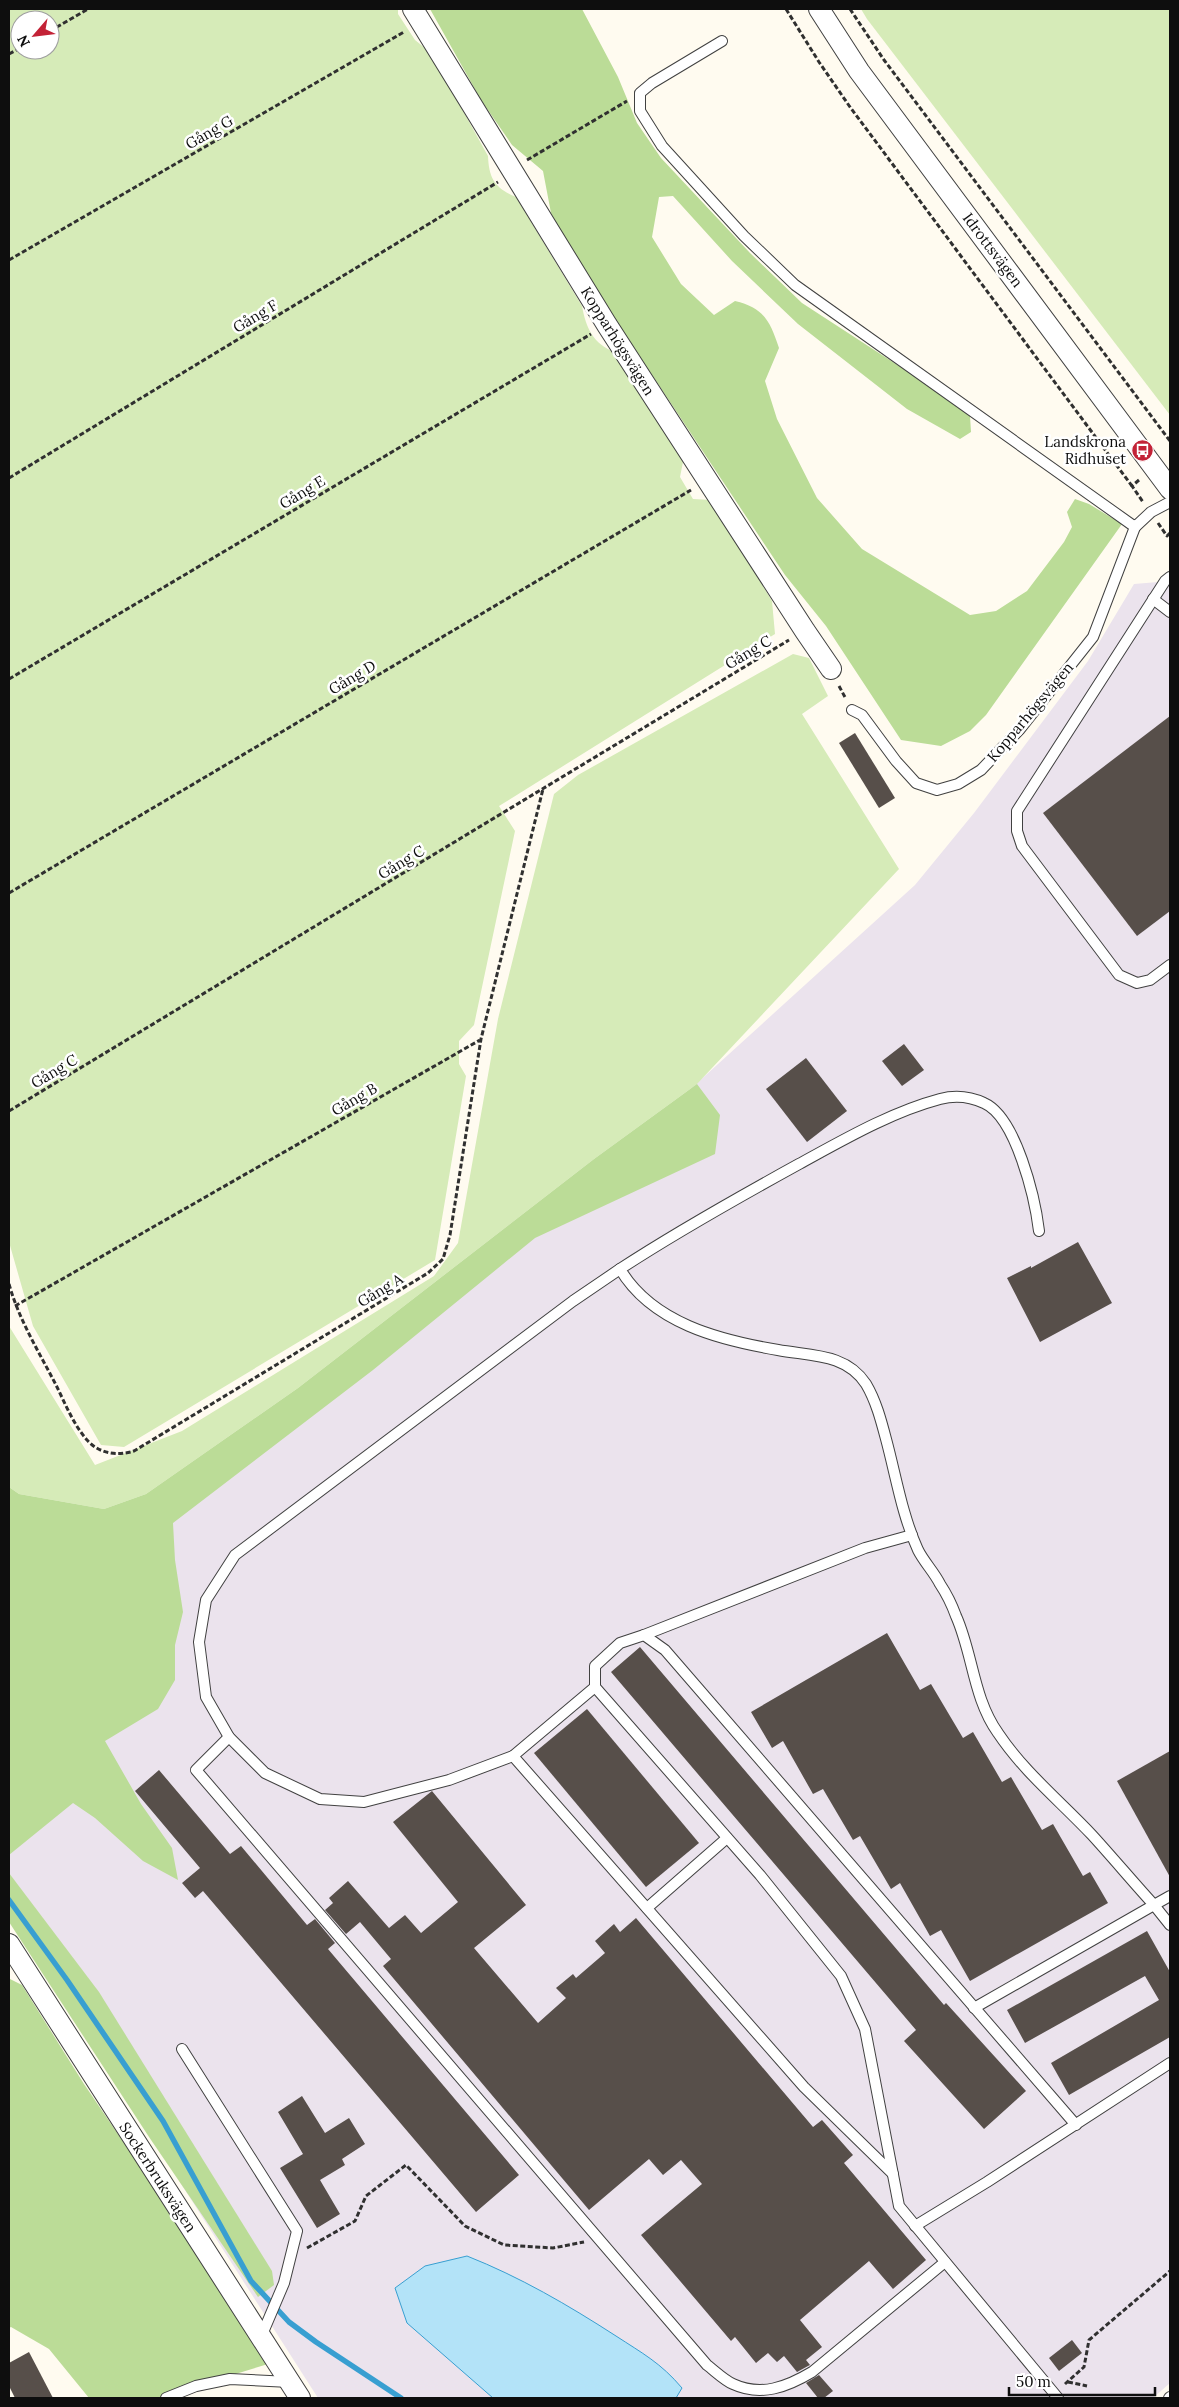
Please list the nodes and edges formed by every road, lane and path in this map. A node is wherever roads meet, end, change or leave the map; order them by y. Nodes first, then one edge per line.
1 (88, 9) edge
2 (786, 9) edge
3 (819, 9) edge
4 (850, 9) edge
5 (417, 16) edge
6 (60, 24) edge
7 (722, 41) dead end
8 (640, 94) junction
9 (513, 173) junction
10 (9, 260) edge
11 (607, 325) junction
12 (1170, 441) edge
13 (9, 478) edge
14 (707, 480) junction
15 (1132, 486) dead end
16 (1170, 490) edge
17 (1170, 502) edge
18 (1135, 527) junction
19 (1170, 576) edge
20 (1153, 599) junction
21 (1170, 612) edge
22 (805, 631) junction
23 (832, 669) joint
24 (9, 678) edge
25 (852, 710) joint
26 (542, 789) junction
27 (9, 893) edge
28 (1170, 965) edge
29 (481, 1039) junction
30 (9, 1111) edge
31 (1039, 1231) dead end
32 (620, 1269) junction
33 (9, 1284) edge
34 (15, 1306) junction
35 (912, 1535) junction
36 (644, 1635) junction
37 (595, 1687) junction
38 (229, 1737) junction
39 (513, 1756) junction
40 (727, 1838) junction
41 (1170, 1896) edge
42 (1154, 1905) junction
43 (647, 1908) junction
44 (1170, 1925) edge
45 (11, 1953) edge
46 (974, 2008) junction
47 (182, 2049) dead end
48 (1170, 2063) edge
49 (1076, 2124) junction
50 (893, 2174) junction
51 (915, 2226) junction
52 (600, 2240) junction
53 (291, 2258) junction
54 (945, 2262) junction
55 (1170, 2271) edge
56 (265, 2328) junction
57 (1068, 2382) junction
58 (1087, 2386) dead end
59 (295, 2390) edge
60 (1056, 2396) edge
61 (166, 2398) edge

1 - 6 path
2 - 15 path
3 - 16 street, Idrottsvägen
4 - 12 path
5 - 9 street, Kopparhögsvägen
5 - 10 path, Gång G
7 - 8 lane
8 - 9 path, Gång F
8 - 18 lane
9 - 11 street, Kopparhögsvägen
9 - 13 path, Gång F
11 - 14 street, Kopparhögsvägen
11 - 24 path, Gång E
14 - 22 street, Kopparhögsvägen
14 - 27 path, Gång D
17 - 18 lane
18 - 25 lane, Kopparhögsvägen
19 - 20 lane
20 - 21 lane
20 - 28 lane
22 - 23 street, Kopparhögsvägen
22 - 26 path, Gång C
23 - 25 path
26 - 29 path
26 - 30 path, Gång C
29 - 34 path, Gång B
29 - 34 path, Gång A
31 - 32 lane
32 - 35 lane
32 - 38 lane
33 - 34 path
35 - 36 lane
35 - 42 lane
36 - 37 lane
36 - 46 lane
37 - 39 lane
37 - 40 lane
38 - 39 lane
38 - 52 lane
39 - 43 lane
40 - 43 lane
40 - 50 lane
41 - 42 lane
42 - 44 lane
42 - 46 lane
43 - 50 lane
45 - 56 street, Sockerbruksvägen
46 - 49 lane
47 - 53 lane
48 - 49 lane
49 - 51 lane
50 - 51 lane
51 - 54 lane
52 - 53 path
52 - 54 lane
53 - 56 lane
54 - 60 lane
55 - 57 path
56 - 59 street, Sockerbruksvägen
57 - 58 path
57 - 60 path
59 - 61 lane

